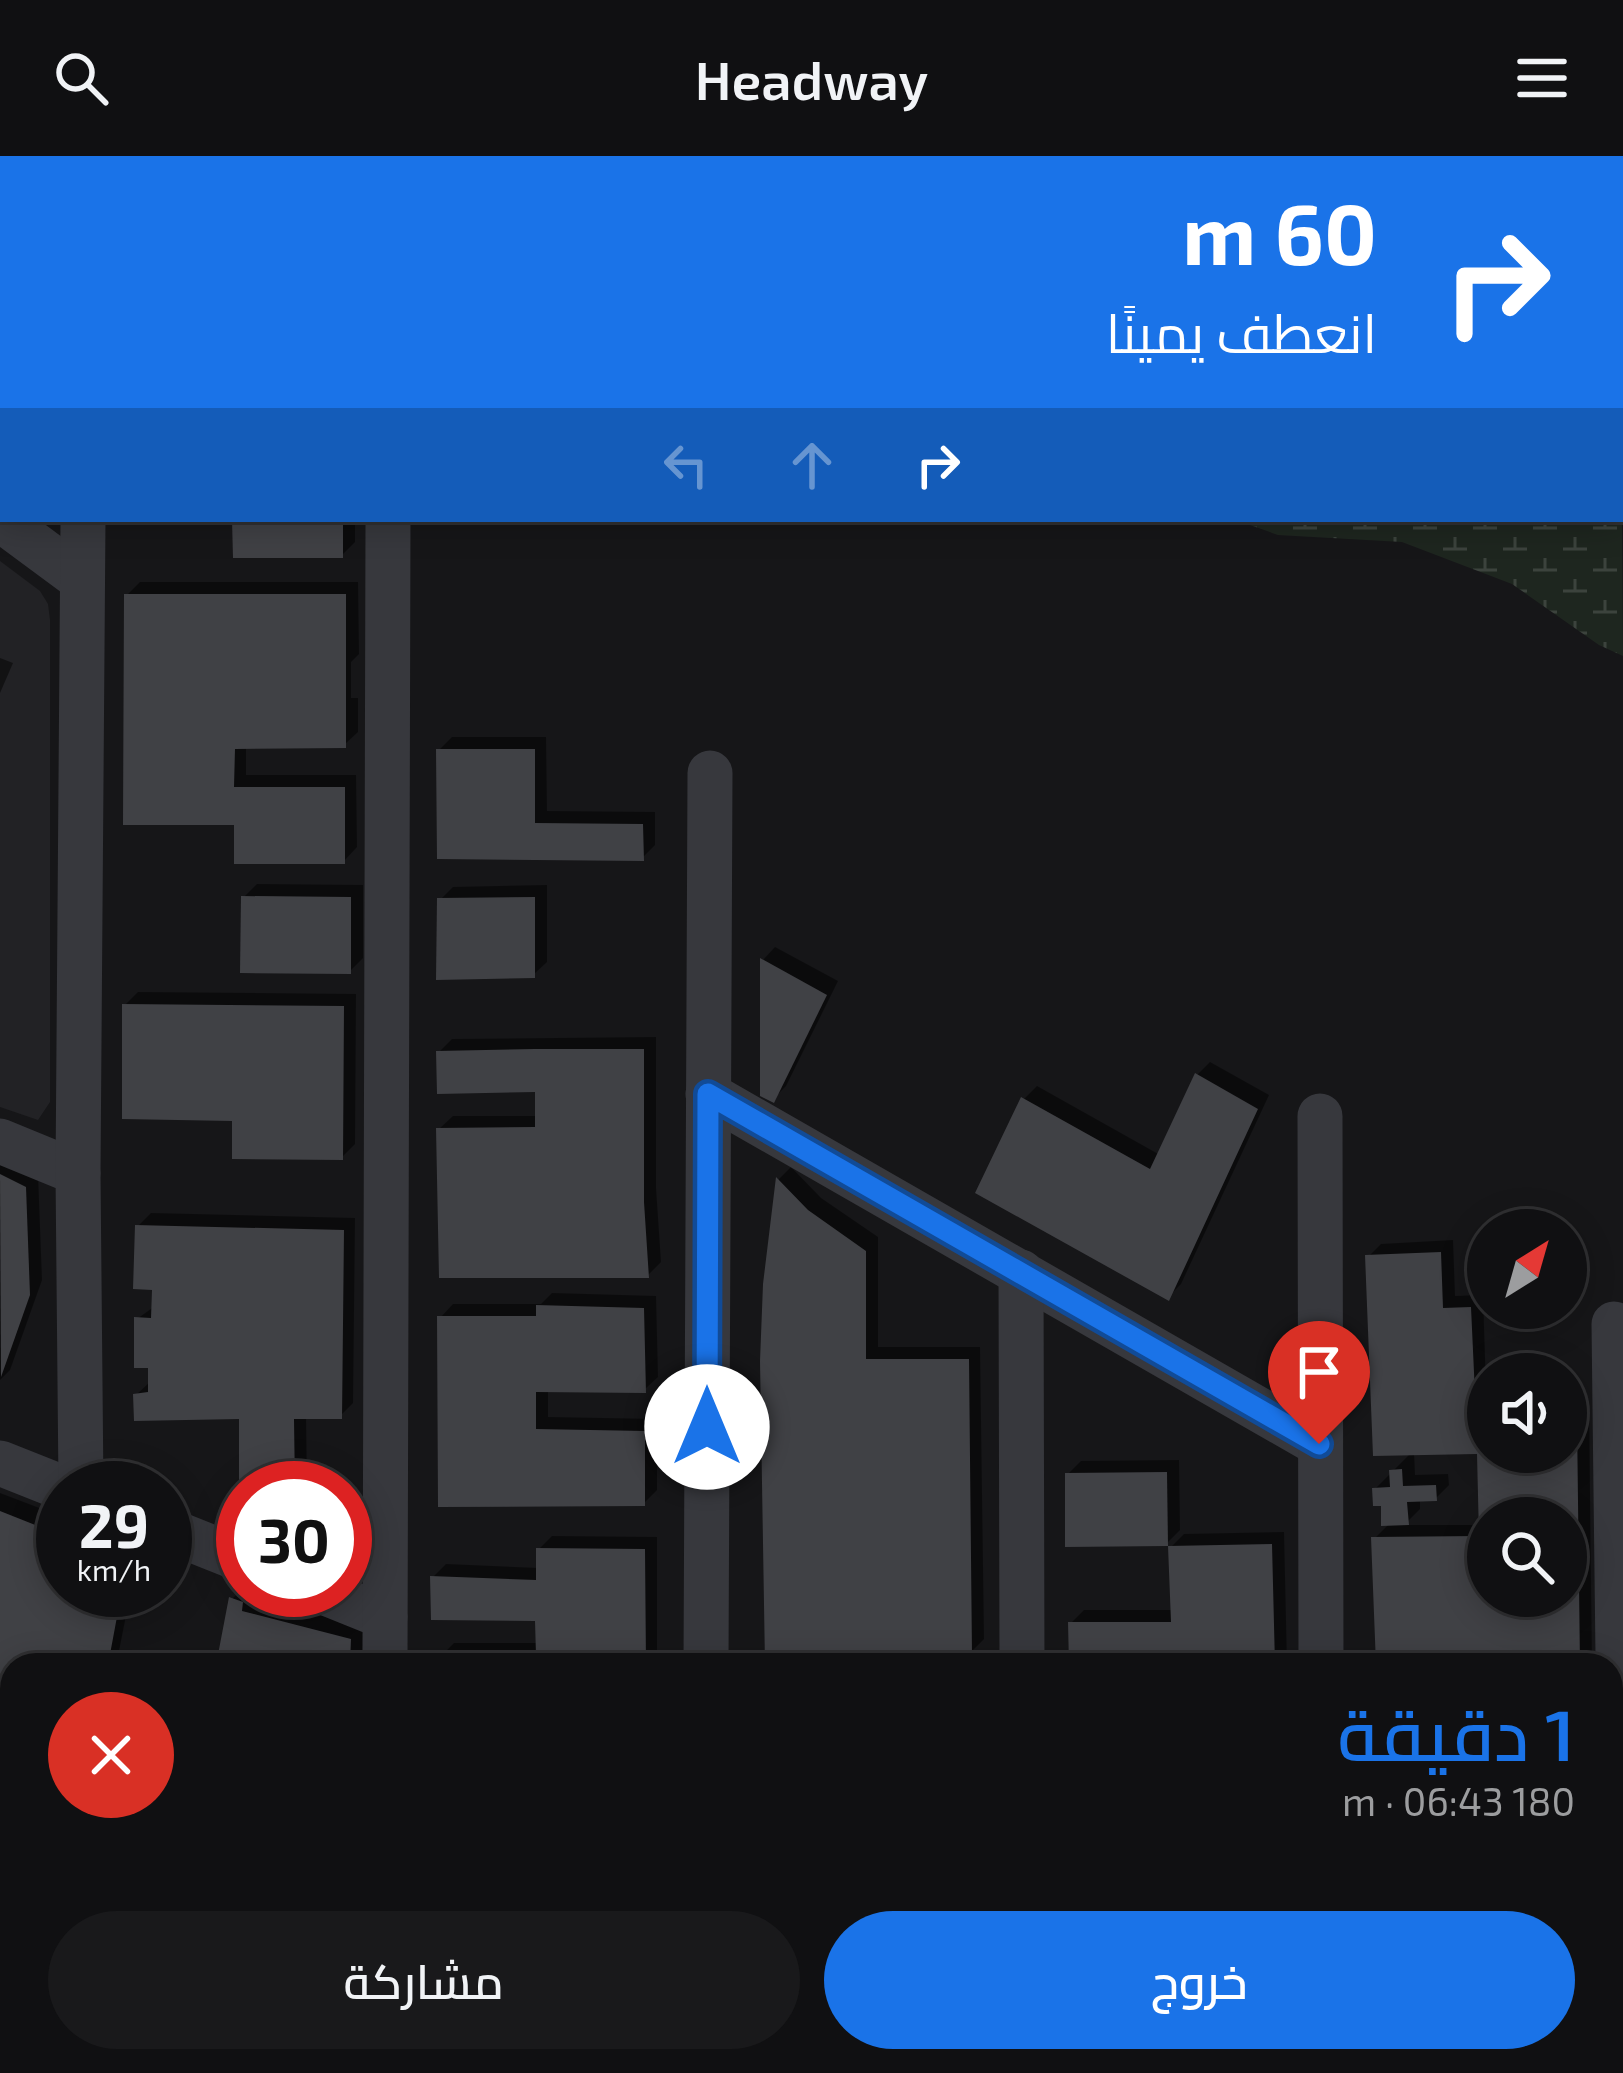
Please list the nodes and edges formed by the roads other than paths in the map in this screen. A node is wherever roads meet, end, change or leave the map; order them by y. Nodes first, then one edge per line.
1 (4, 522) edge
2 (83, 522) edge
3 (388, 522) edge
4 (81, 579) junction
5 (710, 773) dead end
6 (708, 1094) junction
7 (1320, 1116) dead end
8 (0, 1142) edge
9 (78, 1173) junction
10 (1021, 1272) junction
11 (1614, 1324) dead end
12 (1319, 1444) junction
13 (81, 1461) edge
14 (0, 1463) edge
15 (36, 1477) edge
16 (372, 1612) edge
17 (385, 1617) junction
18 (385, 1653) edge
19 (706, 1653) edge
20 (1022, 1653) edge
21 (1321, 1653) edge
22 (1619, 1653) edge

1 - 4 street
2 - 4 street
3 - 17 street
4 - 9 street
5 - 6 street
6 - 10 street
6 - 19 street
7 - 12 street
8 - 9 street
9 - 13 street
10 - 12 street
10 - 20 street
11 - 22 street
12 - 21 street
14 - 15 street
16 - 17 street
17 - 18 street

